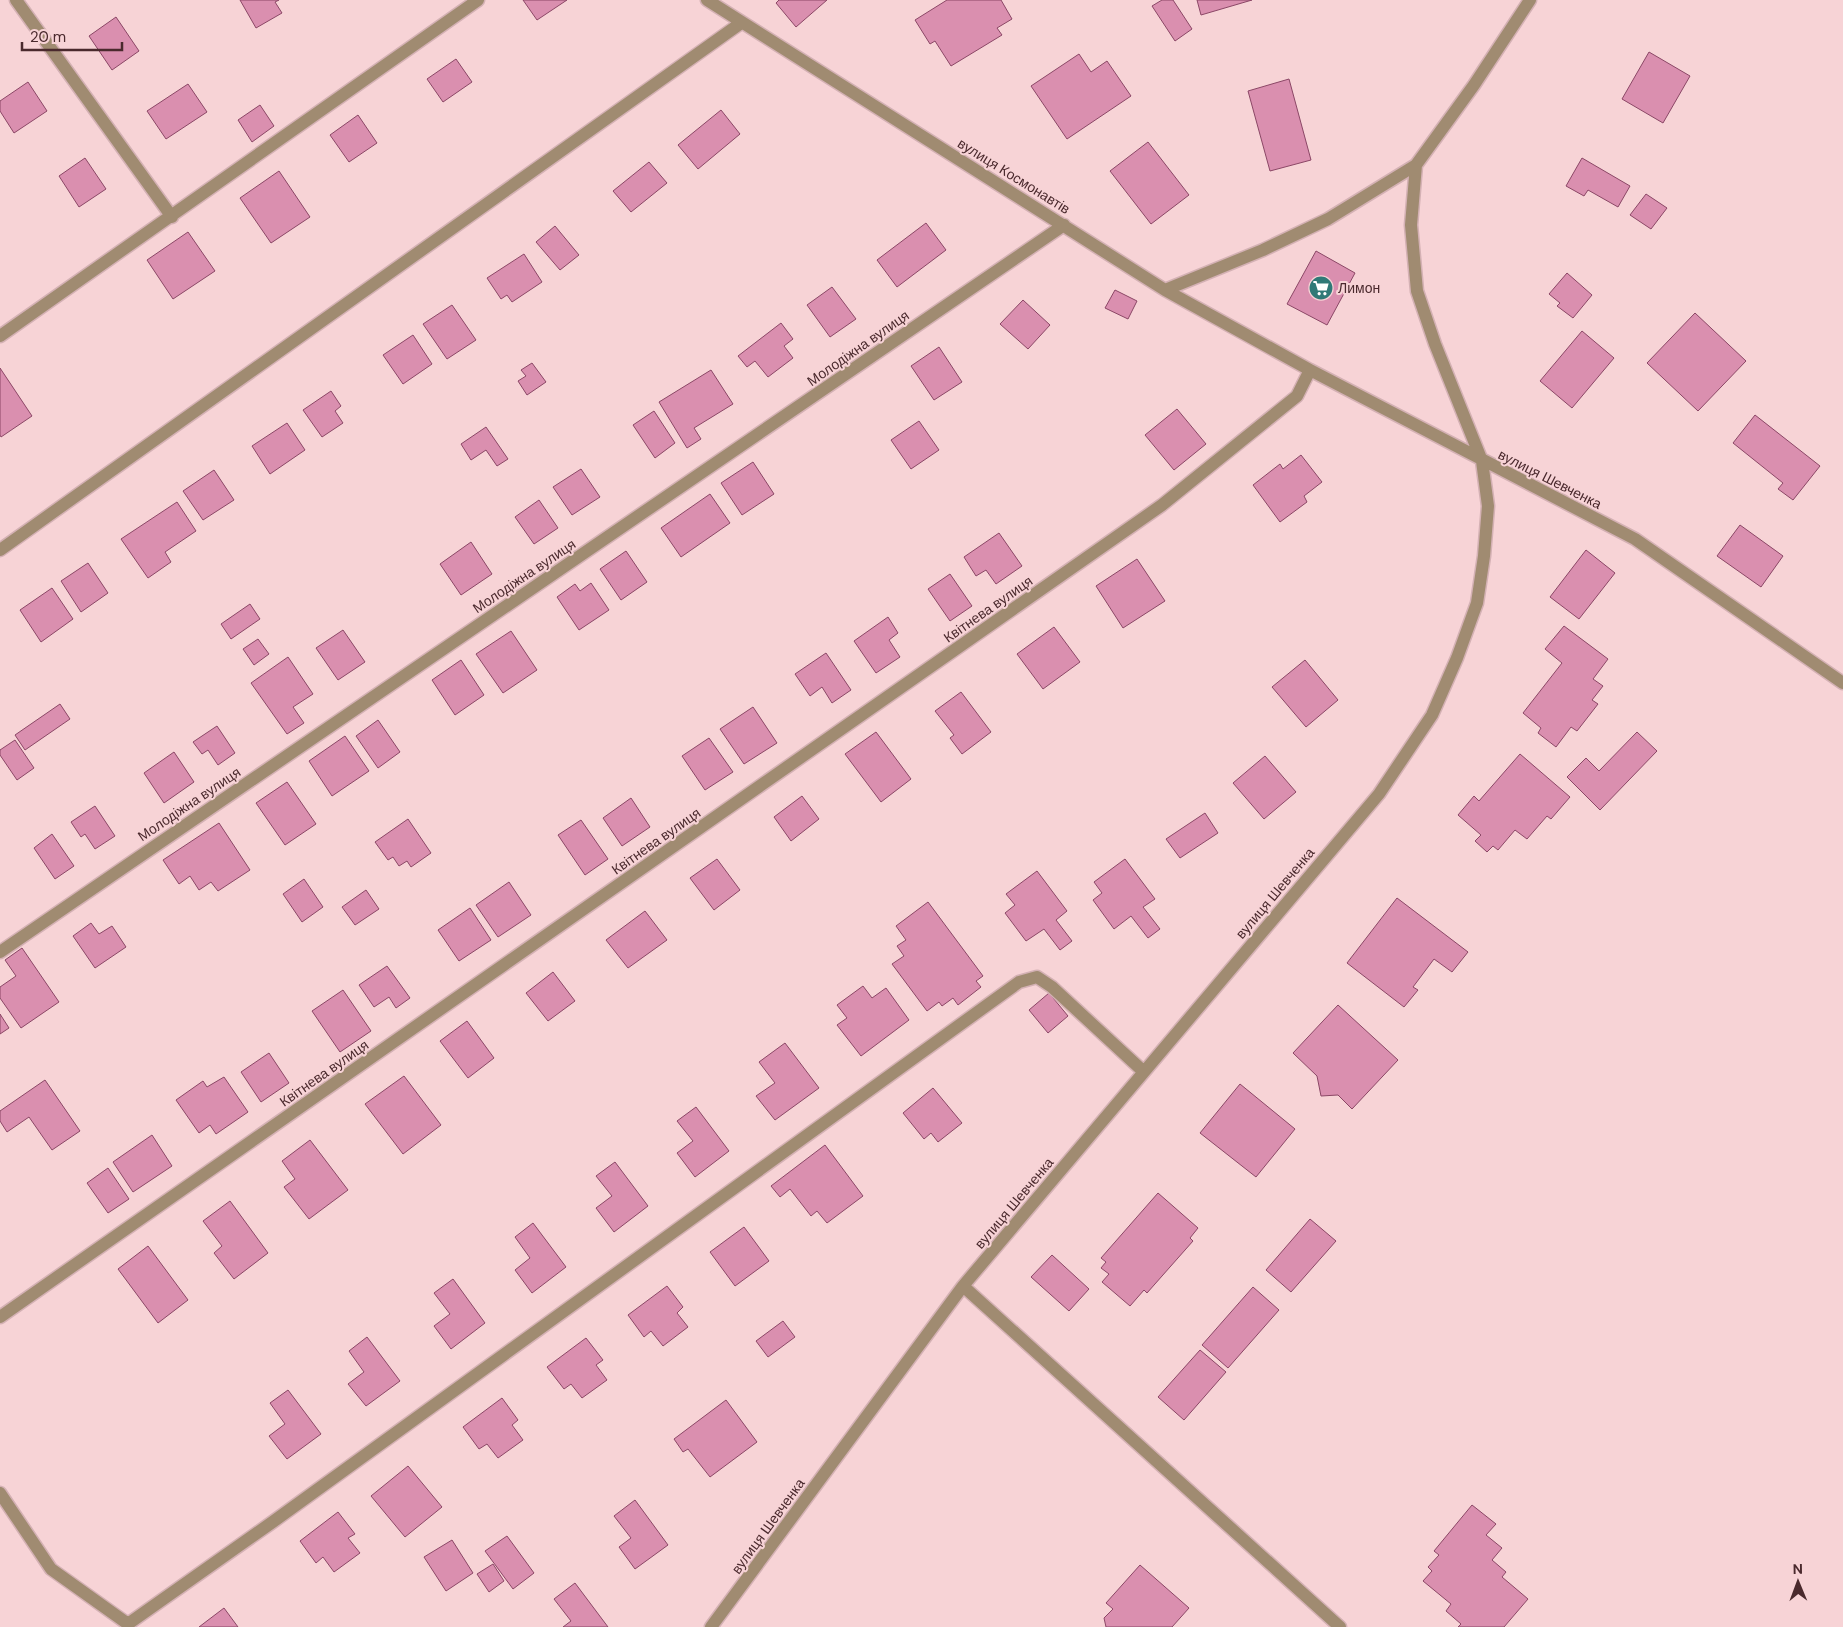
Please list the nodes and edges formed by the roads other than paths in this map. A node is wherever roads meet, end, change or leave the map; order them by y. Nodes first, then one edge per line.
1 (16, 0) edge
2 (478, 0) edge
3 (707, 0) edge
4 (1530, 0) edge
5 (741, 22) junction
6 (1416, 165) junction
7 (172, 217) junction
8 (1064, 225) junction
9 (1165, 290) junction
10 (0, 336) edge
11 (1310, 370) junction
12 (1482, 461) junction
13 (0, 550) edge
14 (1843, 683) edge
15 (0, 952) edge
16 (1144, 1072) junction
17 (963, 1286) junction
18 (0, 1318) edge
19 (0, 1493) edge
20 (711, 1627) edge
21 (1340, 1627) edge

1 - 7 street
2 - 7 street
3 - 5 street, вулиця Космонавтів
4 - 6 street
5 - 8 street, вулиця Космонавтів
5 - 13 street
6 - 9 street
6 - 12 street
7 - 10 street
8 - 9 street, вулиця Космонавтів
8 - 15 street, Молодіжна вулиця
9 - 11 street, вулиця Космонавтів
11 - 12 street, вулиця Космонавтів
11 - 18 street, Квітнева вулиця
12 - 14 street, вулиця Шевченка
12 - 16 street, вулиця Шевченка
16 - 17 street, вулиця Шевченка
16 - 19 street
17 - 20 street, вулиця Шевченка
17 - 21 street

